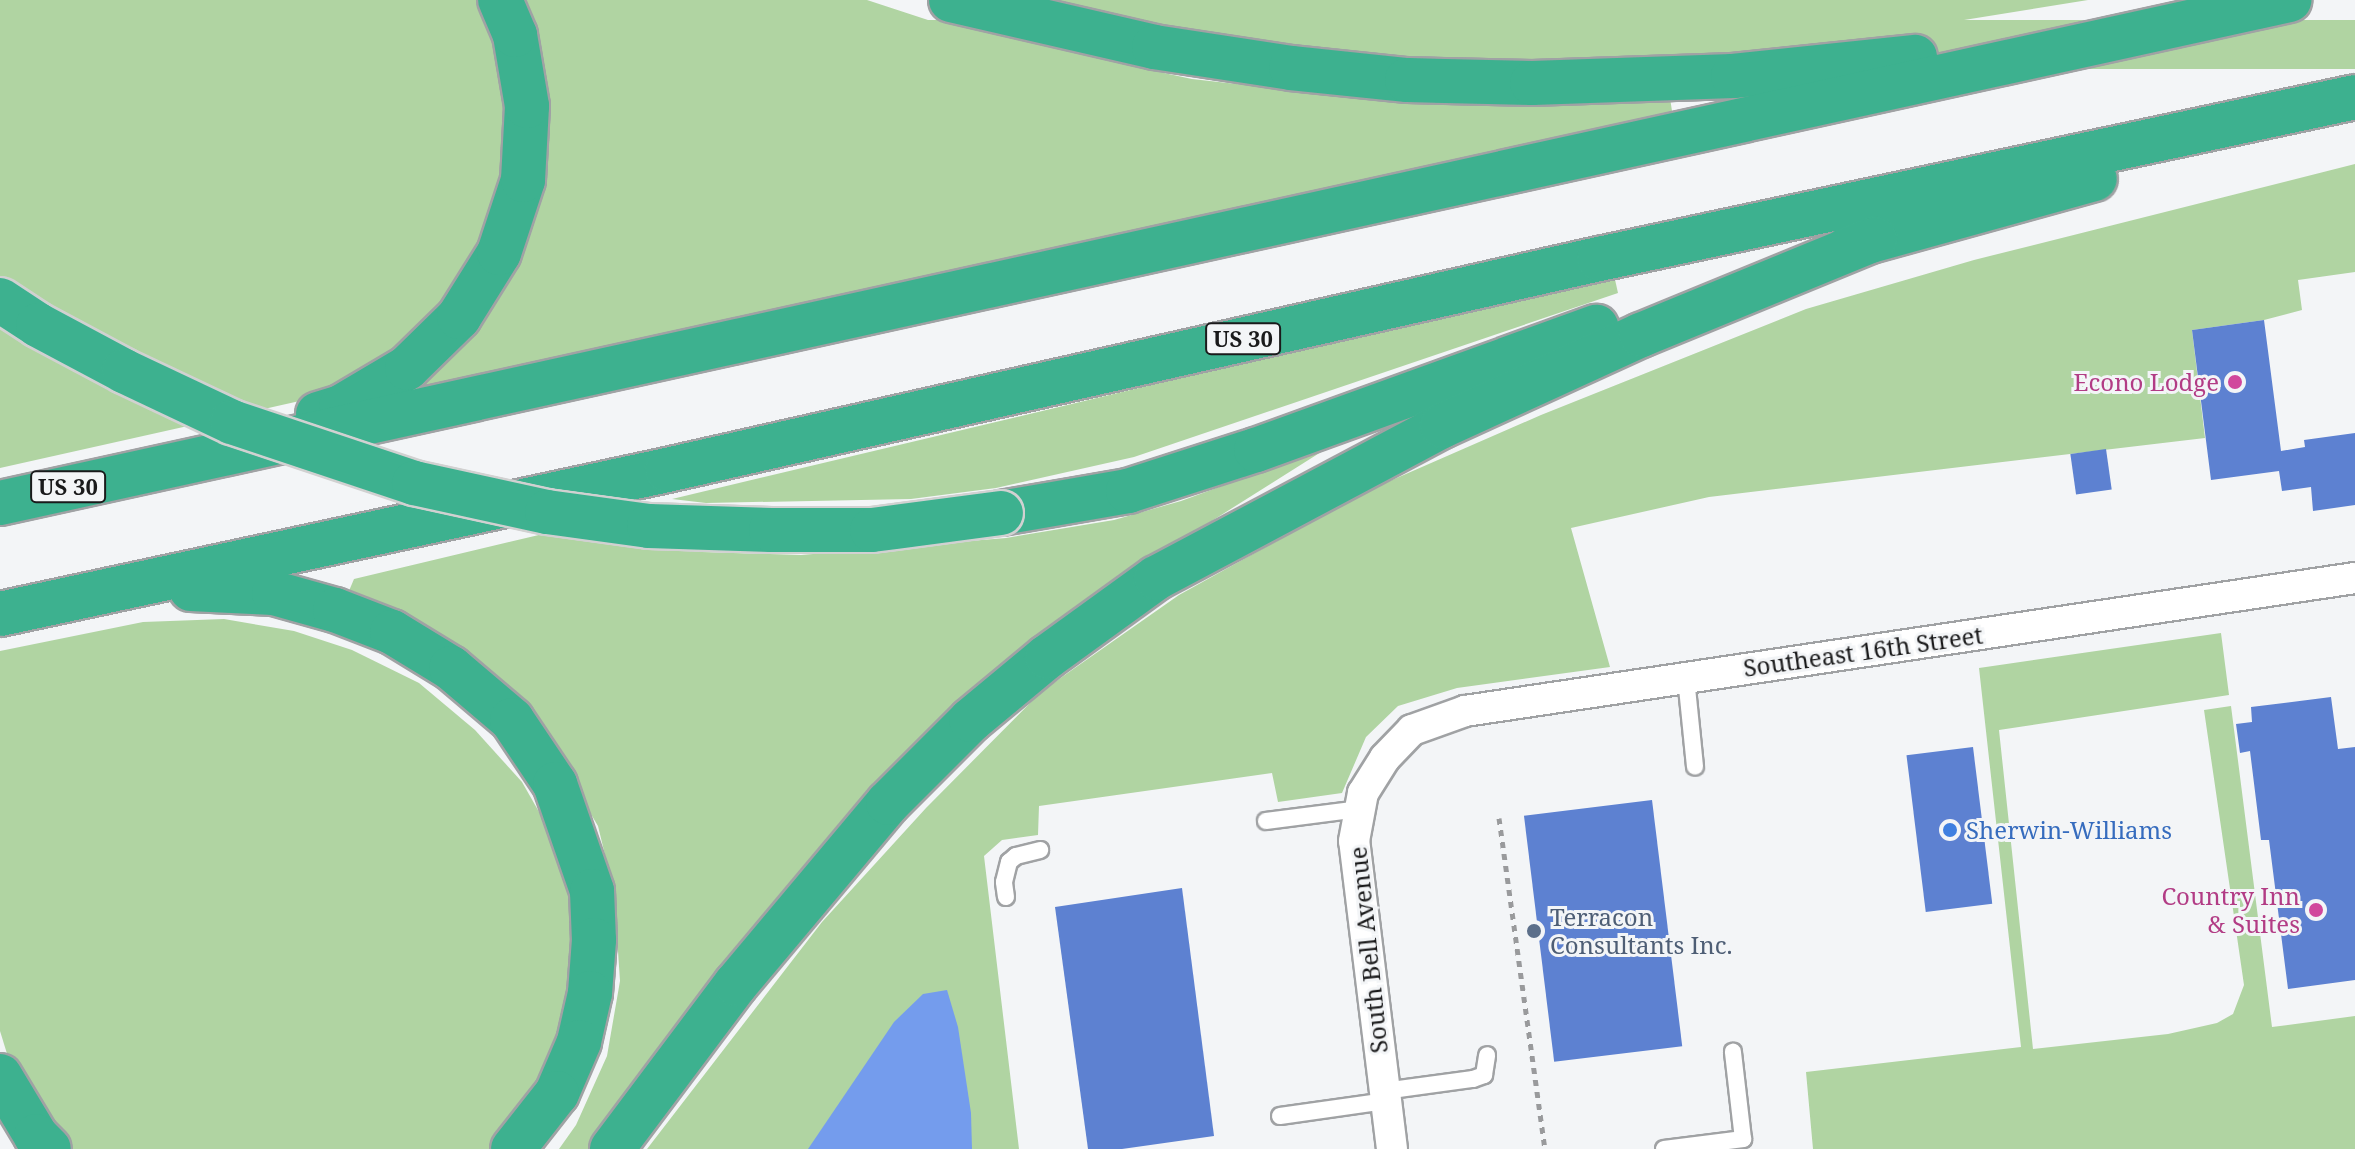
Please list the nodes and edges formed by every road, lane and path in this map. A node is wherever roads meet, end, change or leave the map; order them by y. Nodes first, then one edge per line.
1 (500, 0) edge
2 (951, 0) edge
3 (2240, 0) edge
4 (2289, 0) edge
5 (2355, 97) edge
6 (2355, 107) edge
7 (1875, 239) junction
8 (0, 300) edge
9 (137, 472) junction
10 (0, 503) edge
11 (2355, 578) edge
12 (132, 586) junction
13 (0, 614) edge
14 (1686, 678) junction
15 (1385, 758) joint
16 (1695, 767) dead end
17 (1360, 809) junction
18 (1499, 818) dead end
19 (1266, 821) dead end
20 (1040, 850) dead end
21 (1006, 897) dead end
22 (1733, 1052) dead end
23 (1487, 1055) dead end
24 (0, 1076) edge
25 (1385, 1096) junction
26 (1280, 1116) dead end
27 (49, 1149) edge
28 (513, 1149) edge
29 (612, 1149) edge
30 (1392, 1149) edge
31 (1545, 1149) edge
32 (1664, 1149) edge

1 - 9 highway
2 - 3 highway
4 - 9 highway, US 30
5 - 12 highway, US 30
6 - 7 highway
7 - 8 highway, bridge
7 - 29 highway
9 - 10 highway, US 30
11 - 14 street, Southeast 16th Street
12 - 13 highway, US 30
12 - 28 highway
14 - 15 street, Southeast 16th Street
14 - 16 lane
15 - 17 street, South Bell Avenue
17 - 19 lane
17 - 25 street, South Bell Avenue
18 - 31 path
20 - 21 lane
22 - 32 lane
23 - 25 lane
24 - 27 highway
25 - 26 lane
25 - 30 street, South Bell Avenue

